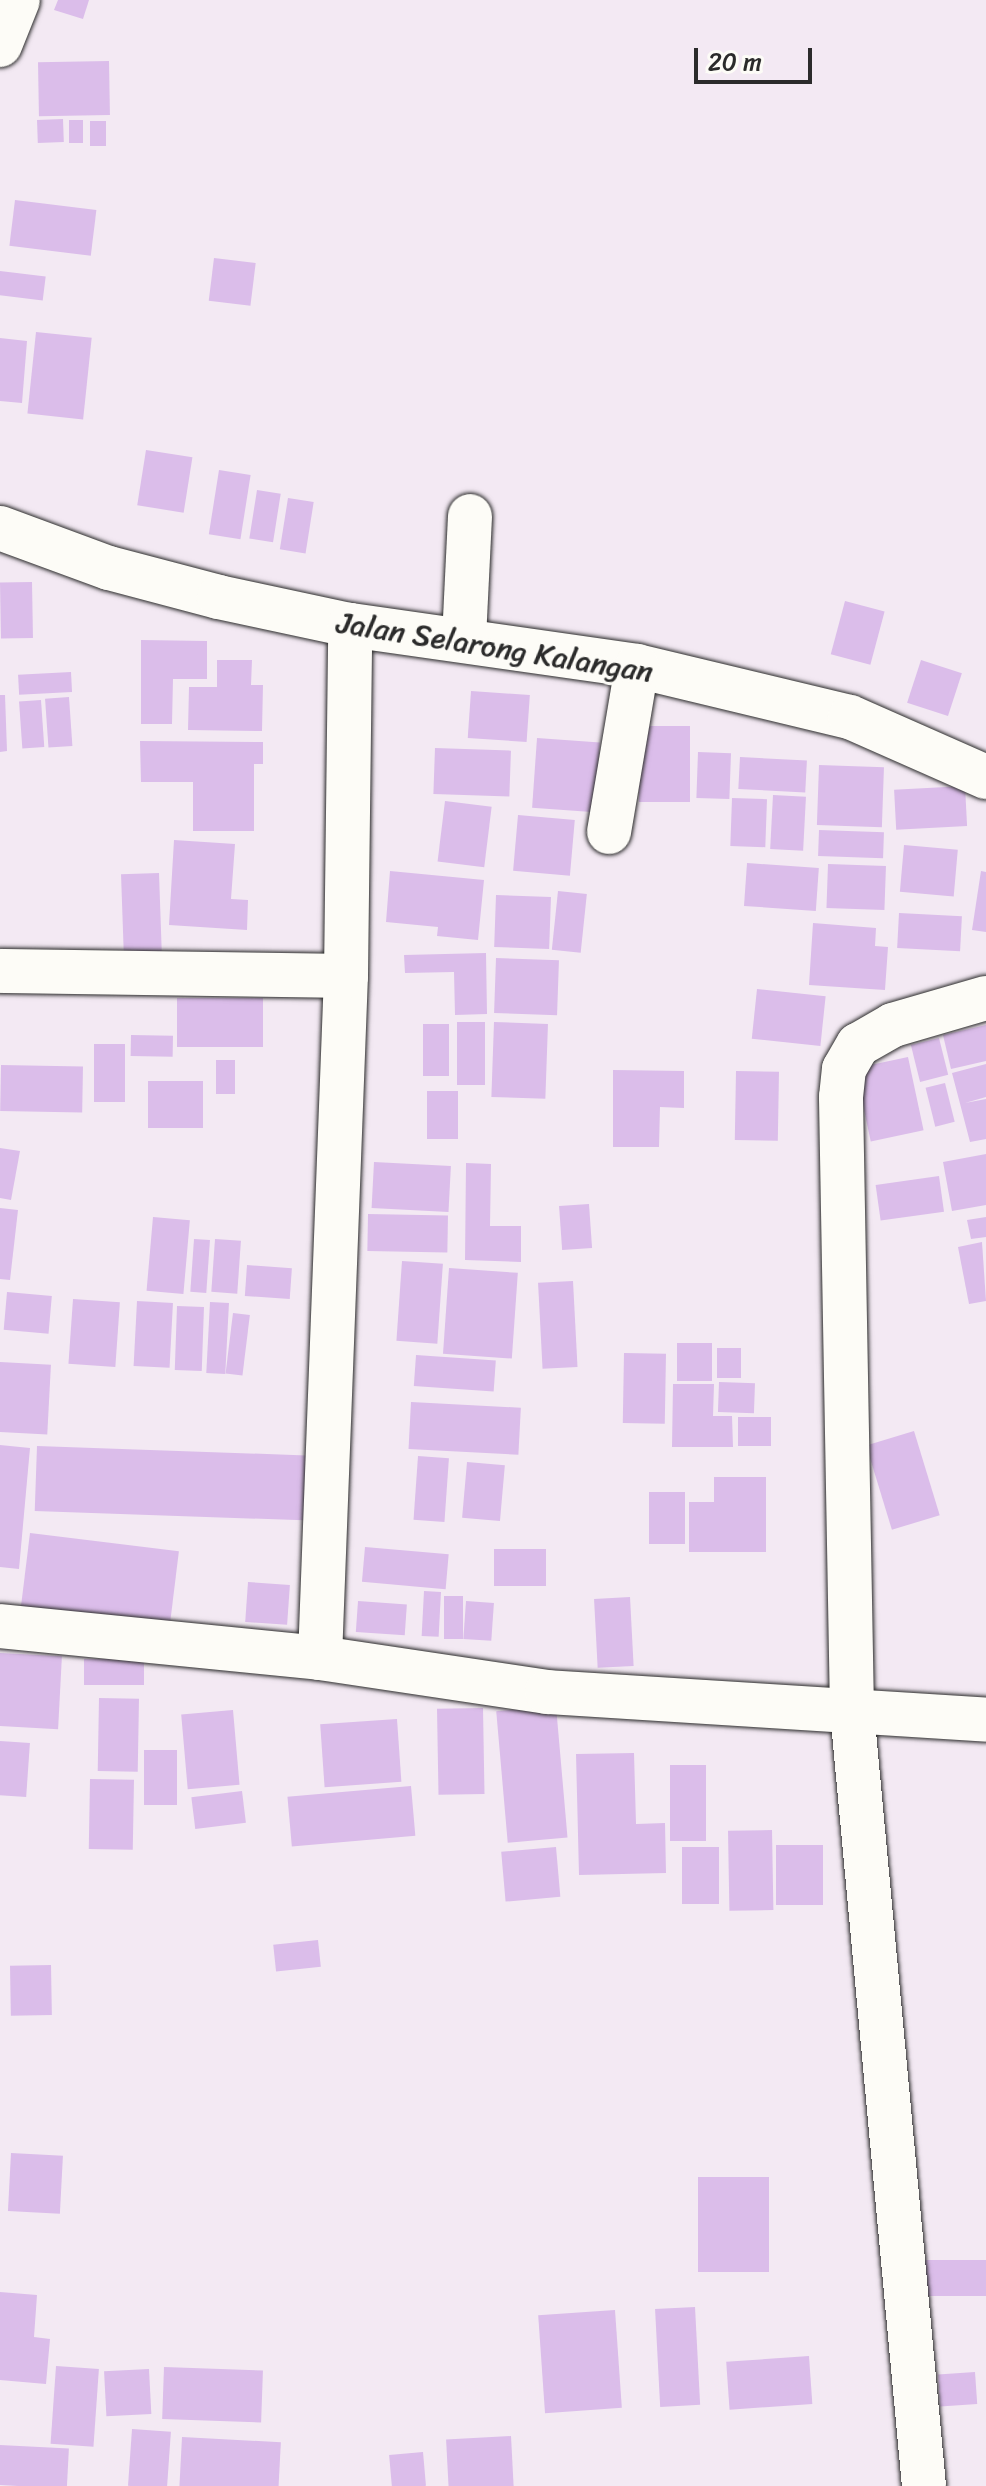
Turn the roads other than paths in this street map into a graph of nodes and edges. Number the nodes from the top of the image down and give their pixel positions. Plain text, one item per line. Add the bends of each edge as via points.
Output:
1 (18, 0) edge
2 (0, 45) edge
3 (470, 516) dead end
4 (0, 528) edge
5 (350, 625) junction
6 (464, 639) junction
7 (637, 666) junction
8 (986, 777) edge
9 (609, 832) dead end
10 (0, 971) edge
11 (346, 976) junction
12 (986, 998) edge
13 (0, 1626) edge
14 (320, 1658) junction
15 (852, 1711) junction
16 (986, 1720) edge
17 (924, 2486) edge

1 - 2 street
3 - 6 street
4 - 5 street, Jalan Selarong Kalangan via 109,568
5 - 6 street, Jalan Selarong Kalangan
5 - 11 street
6 - 7 street, Jalan Selarong Kalangan
7 - 8 street, Jalan Selarong Kalangan via 850,717
7 - 9 street
10 - 11 street
11 - 14 street
12 - 15 street via 893,1025 858,1045 844,1069
13 - 14 street
14 - 15 street via 547,1692
15 - 16 street
15 - 17 street

